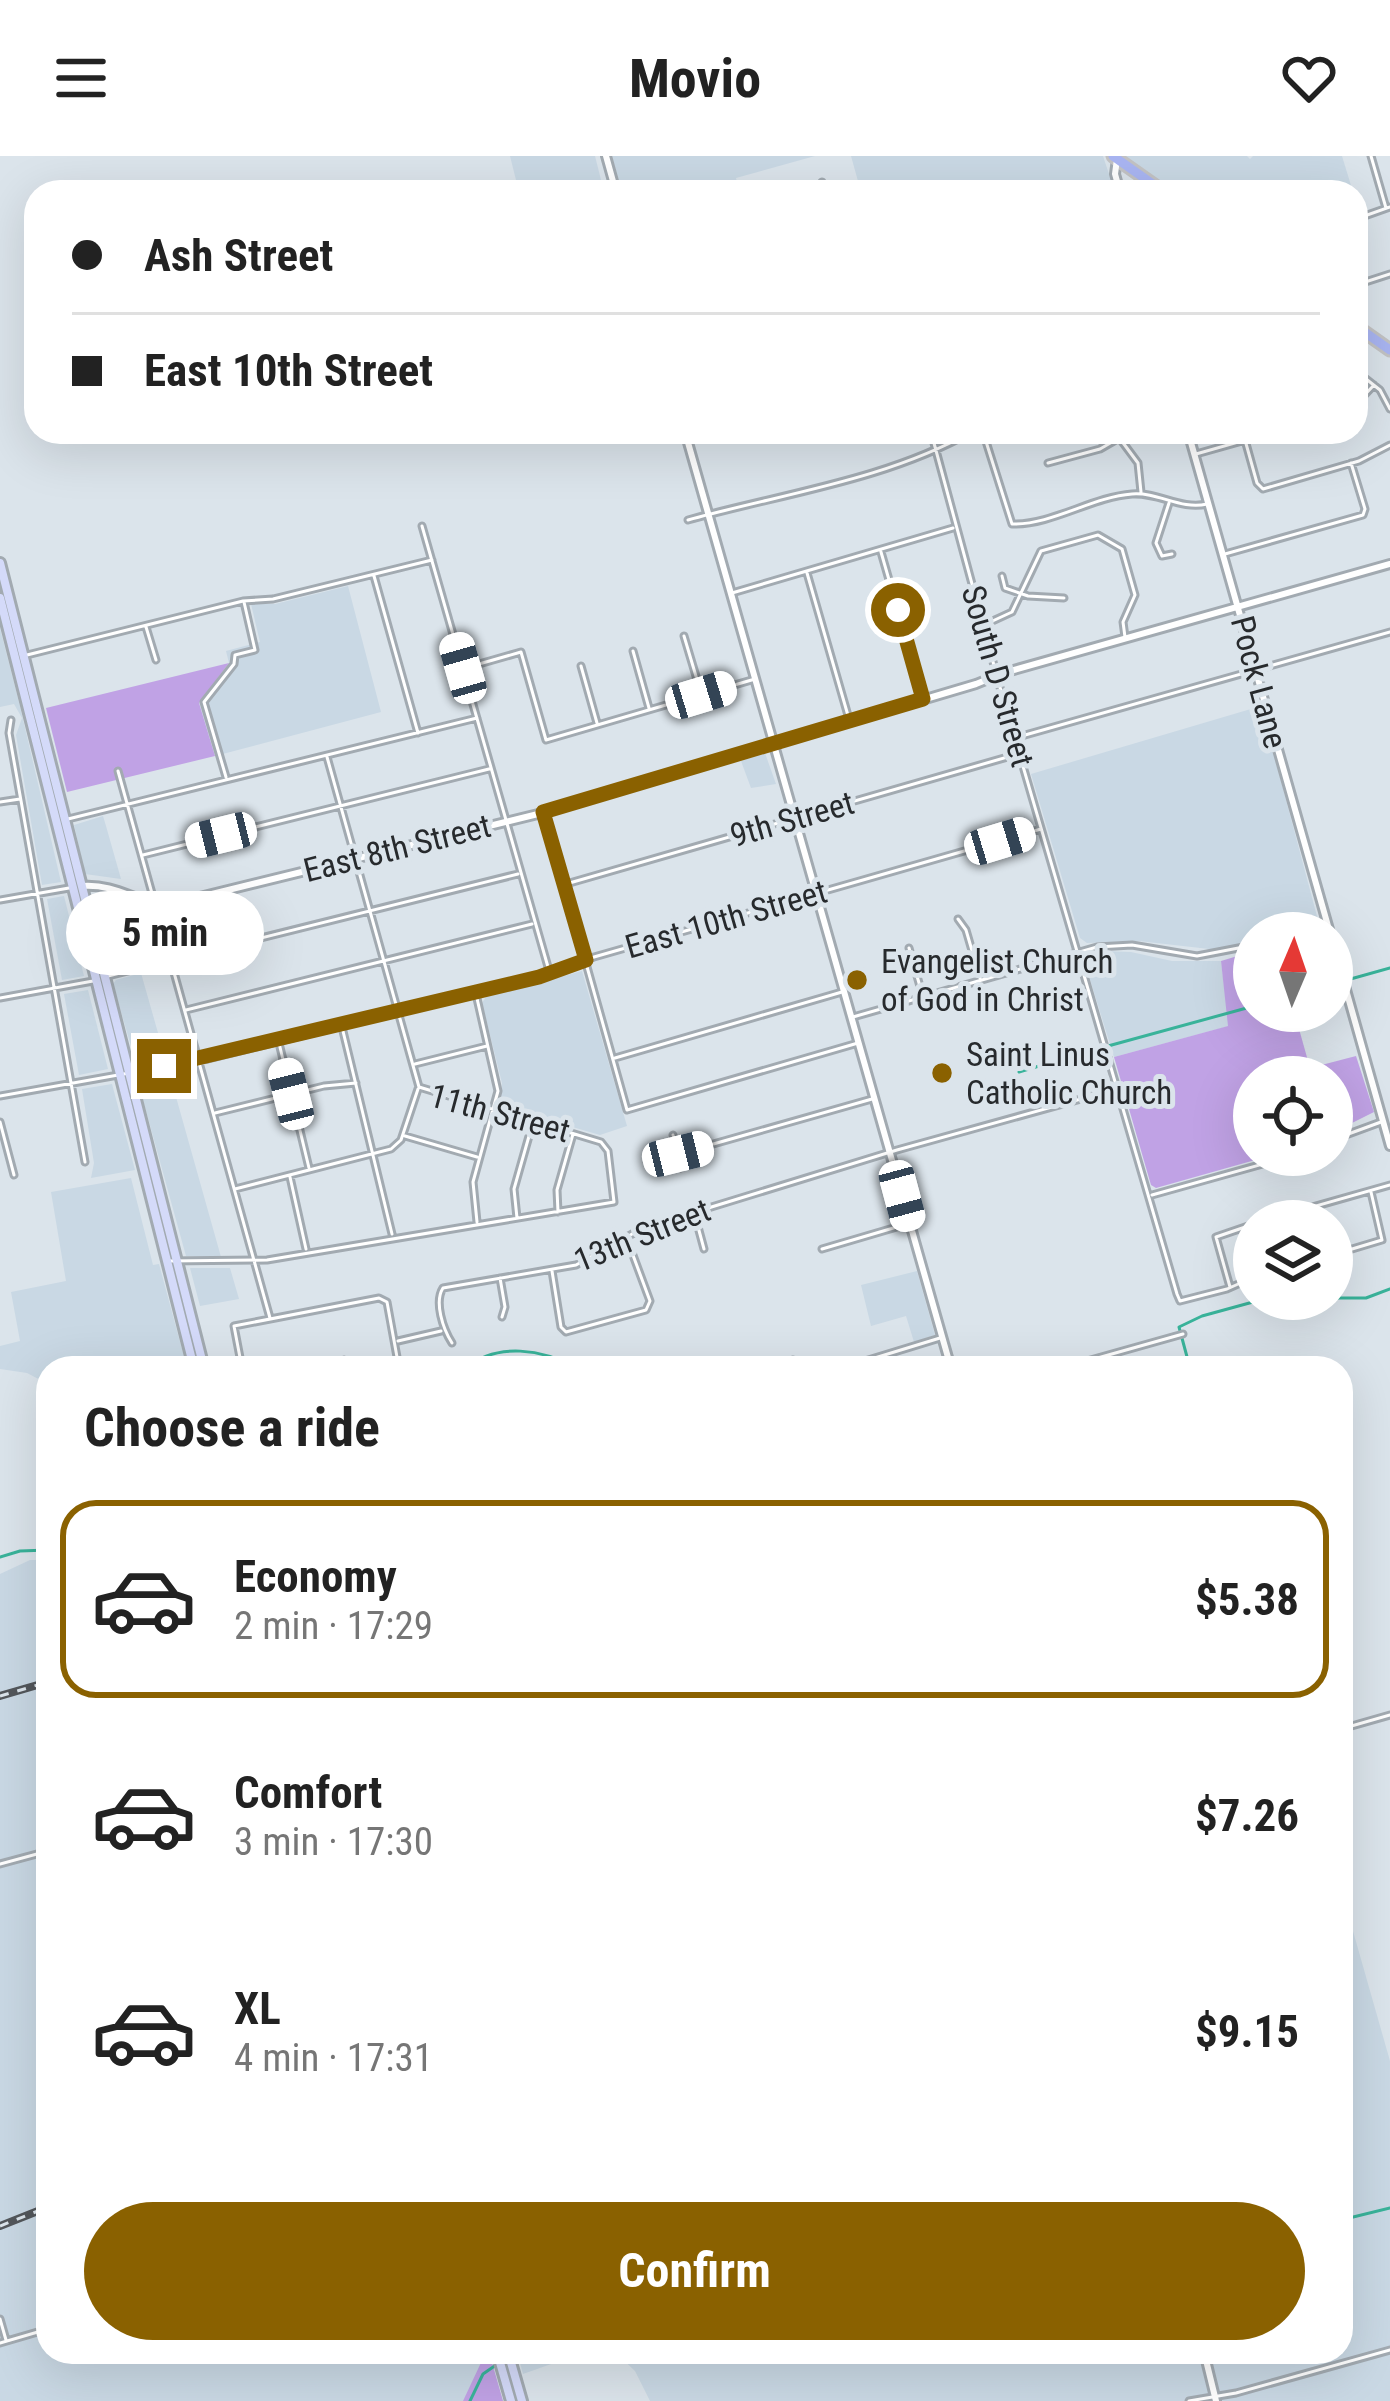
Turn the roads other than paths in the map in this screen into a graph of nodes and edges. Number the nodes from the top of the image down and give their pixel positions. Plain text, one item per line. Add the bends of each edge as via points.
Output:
1 (1378, 156) edge
2 (1371, 157) edge
3 (1114, 158) edge
4 (1146, 180) edge
5 (1388, 208) edge
6 (1368, 380) edge
7 (1374, 385) junction
8 (1368, 391) edge
9 (1390, 409) edge
10 (689, 444) edge
11 (933, 444) edge
12 (949, 444) edge
13 (987, 444) edge
14 (1108, 444) edge
15 (1124, 444) edge
16 (1191, 444) edge
17 (1230, 444) edge
18 (1246, 444) edge
19 (1390, 445) edge
20 (934, 452) junction
21 (1194, 454) junction
22 (1048, 463) dead end
23 (1351, 464) junction
24 (1141, 494) junction
25 (1169, 501) junction
26 (1208, 504) junction
27 (709, 516) junction
28 (688, 520) dead end
29 (422, 526) dead end
30 (956, 527) junction
31 (881, 550) junction
32 (1172, 554) dead end
33 (1224, 555) junction
34 (432, 560) junction
35 (0, 563) edge
36 (1390, 564) edge
37 (807, 571) junction
38 (374, 574) junction
39 (1002, 576) dead end
40 (730, 593) junction
41 (1021, 594) junction
42 (0, 598) edge
43 (1064, 598) dead end
44 (243, 601) junction
45 (1239, 608) junction
46 (983, 625) junction
47 (146, 626) junction
48 (1390, 632) edge
49 (684, 636) dead end
50 (1126, 639) junction
51 (633, 651) dead end
52 (20, 657) junction
53 (156, 660) dead end
54 (581, 666) dead end
55 (463, 668) junction
56 (1256, 670) junction
57 (998, 675) junction
58 (754, 679) junction
59 (701, 695) junction
60 (923, 699) junction
61 (650, 710) junction
62 (477, 718) junction
63 (10, 720) dead end
64 (850, 721) junction
65 (598, 725) junction
66 (418, 733) junction
67 (1016, 738) junction
68 (773, 743) junction
69 (1020, 754) junction
70 (327, 755) junction
71 (491, 768) junction
72 (118, 771) dead end
73 (226, 780) junction
74 (20, 799) junction
75 (0, 802) edge
76 (127, 805) junction
77 (341, 806) junction
78 (543, 812) junction
79 (794, 818) junction
80 (66, 820) junction
81 (507, 821) junction
82 (1041, 829) junction
83 (141, 855) junction
84 (356, 859) junction
85 (521, 874) junction
86 (564, 885) junction
87 (77, 887) junction
88 (38, 893) junction
89 (815, 894) junction
90 (0, 900) edge
91 (154, 904) junction
92 (371, 911) junction
93 (1324, 912) edge
94 (958, 919) dead end
95 (536, 923) junction
96 (909, 948) dead end
97 (1233, 950) edge
98 (1077, 952) junction
99 (586, 960) junction
100 (170, 961) junction
101 (385, 961) junction
102 (550, 974) junction
103 (101, 979) junction
104 (980, 980) junction
105 (56, 988) junction
106 (476, 992) junction
107 (843, 992) junction
108 (923, 997) junction
109 (0, 998) edge
110 (184, 1010) junction
111 (399, 1012) junction
112 (1353, 1014) edge
113 (851, 1018) junction
114 (342, 1026) junction
115 (278, 1042) junction
116 (858, 1043) junction
117 (489, 1046) junction
118 (613, 1058) junction
119 (198, 1060) junction
120 (413, 1065) junction
121 (124, 1073) junction
122 (74, 1083) junction
123 (356, 1083) junction
124 (418, 1087) junction
125 (1118, 1088) junction
126 (291, 1094) junction
127 (0, 1096) edge
128 (874, 1099) junction
129 (494, 1109) junction
130 (214, 1114) junction
131 (533, 1120) junction
132 (0, 1122) edge
133 (1383, 1122) junction
134 (573, 1132) junction
135 (1353, 1133) edge
136 (404, 1135) junction
137 (673, 1135) dead end
138 (1390, 1146) edge
139 (374, 1154) junction
140 (678, 1154) junction
141 (890, 1154) junction
142 (480, 1158) junction
143 (85, 1162) dead end
144 (681, 1168) dead end
145 (309, 1170) junction
146 (1233, 1173) edge
147 (14, 1175) dead end
148 (289, 1175) junction
149 (1390, 1185) edge
150 (235, 1189) junction
151 (1371, 1190) junction
152 (1150, 1196) junction
153 (1336, 1200) edge
154 (694, 1212) junction
155 (558, 1213) junction
156 (517, 1218) junction
157 (477, 1222) junction
158 (909, 1224) junction
159 (1233, 1231) edge
160 (393, 1237) junction
161 (626, 1237) junction
162 (704, 1249) dead end
163 (822, 1249) dead end
164 (1353, 1249) edge
165 (307, 1253) junction
166 (172, 1261) junction
167 (255, 1261) junction
168 (552, 1270) junction
169 (500, 1279) junction
170 (1231, 1288) joint
171 (502, 1317) dead end
172 (270, 1318) junction
173 (444, 1331) junction
174 (1183, 1334) dead end
175 (942, 1338) junction
176 (396, 1341) junction
177 (452, 1343) dead end
178 (192, 1356) edge
179 (200, 1356) edge
180 (240, 1356) edge
181 (398, 1356) edge
182 (880, 1356) edge
183 (947, 1356) edge
184 (1105, 1356) edge
185 (1390, 1715) edge
186 (1353, 1726) edge
187 (36, 1854) edge
188 (0, 1864) edge
189 (0, 2319) edge
190 (36, 2332) edge
191 (3, 2342) edge
192 (1390, 2350) edge
193 (1353, 2360) edge
194 (501, 2364) edge
195 (511, 2364) edge
196 (1207, 2364) edge
197 (1340, 2364) edge
198 (1216, 2399) edge
199 (512, 2401) edge
200 (522, 2401) edge
201 (1189, 2401) edge

1 - 2 street
2 - 5 street
3 - 4 main road
6 - 7 street
7 - 8 street
7 - 9 street
10 - 27 street
11 - 20 street, South D Street
12 - 20 street
13 - 24 street via 1012,524
14 - 22 street
15 - 24 street via 1138,463
16 - 21 street, Pock Lane
17 - 21 street
18 - 23 street via 1263,489
19 - 23 street
20 - 27 street
20 - 30 street, South D Street
21 - 26 street, Pock Lane
23 - 33 street via 1363,515
24 - 25 street
25 - 26 street
25 - 32 street via 1156,543 1162,556
26 - 33 street, Pock Lane
27 - 28 street
27 - 40 street
29 - 34 street
30 - 31 street
30 - 46 street, South D Street
31 - 37 street
31 - 60 street
33 - 45 street, Pock Lane
34 - 38 street
34 - 55 street
35 - 52 main road
36 - 45 street, East 8th Street
37 - 40 street
37 - 64 street
38 - 44 street
38 - 66 street
39 - 41 street via 1005,588
40 - 58 street
41 - 43 street
41 - 46 street via 1012,612
41 - 50 street via 1042,550 1103,536 1122,549 1135,592 1123,622
42 - 52 main road
44 - 47 street
44 - 73 street via 256,650 233,657 204,702
45 - 50 street, East 8th Street
45 - 56 street, Pock Lane
46 - 57 street, South D Street
47 - 52 street
47 - 53 street
48 - 56 street
49 - 59 street
50 - 57 street, East 8th Street
51 - 61 street
52 - 80 main road
52 - 87 main road
54 - 65 street
55 - 62 street
55 - 65 street via 521,652 547,740
56 - 67 street
56 - 93 street, Pock Lane
57 - 60 street, East 8th Street
57 - 67 street, South D Street
58 - 59 street
58 - 68 street
59 - 61 street
60 - 64 street, East 8th Street
61 - 65 street
62 - 66 street
62 - 71 street
63 - 74 street
64 - 68 street, East 8th Street
66 - 70 street
67 - 69 street, South D Street
68 - 78 street, East 8th Street
68 - 79 street
69 - 79 street, 9th Street
69 - 82 street, South D Street
70 - 73 street
70 - 77 street
71 - 77 street
71 - 81 street
72 - 76 street
73 - 76 street
74 - 75 street
74 - 88 street
76 - 80 street
76 - 83 street
77 - 83 street
77 - 84 street
78 - 81 street, East 8th Street
78 - 86 street
79 - 86 street, 9th Street
79 - 89 street
80 - 87 main road
81 - 84 street, East 8th Street
81 - 85 street
82 - 89 street, East 10th Street
82 - 98 street, South D Street
83 - 91 street
84 - 91 street, East 8th Street
84 - 92 street
85 - 92 street
85 - 95 street
86 - 99 street
87 - 88 street, East 8th Street
87 - 91 street, East 8th Street via 116,888
87 - 103 main road
88 - 90 street, East 8th Street
88 - 105 street
89 - 99 street, East 10th Street
89 - 107 street
91 - 100 street
92 - 100 street
92 - 101 street
94 - 104 street
95 - 101 street
95 - 102 street
96 - 108 street
97 - 98 street via 1204,956 1123,945
98 - 104 street
98 - 125 street, South D Street
99 - 102 street, East 10th Street
99 - 118 street
100 - 103 street
100 - 110 street
101 - 110 street
101 - 111 street
102 - 106 street, East 10th Street
103 - 105 street
103 - 121 main road
104 - 108 street
105 - 109 street
105 - 122 street
106 - 111 street, East 10th Street
106 - 117 street
107 - 113 street
107 - 118 street
108 - 113 street
110 - 119 street
111 - 114 street, East 10th Street
111 - 120 street
112 - 133 street, Pock Lane
113 - 116 street
114 - 115 street, East 10th Street
114 - 123 street
115 - 119 street, East 10th Street
115 - 126 street
116 - 118 street via 627,1110
116 - 128 street
117 - 120 street
117 - 129 street via 498,1083
119 - 121 street, East 10th Street
119 - 130 street
120 - 124 street
121 - 122 street, East 10th Street
121 - 166 main road
122 - 127 street, East 10th Street
122 - 143 street
123 - 126 street
123 - 139 street
124 - 129 street, 11th Street
124 - 136 street, 11th Street
125 - 141 street, 13th Street
125 - 152 street, South D Street
126 - 130 street
126 - 145 street
128 - 140 street
128 - 141 street
129 - 131 street, 11th Street
129 - 142 street
130 - 150 street
131 - 134 street, 11th Street
131 - 156 street via 514,1189
132 - 147 street
133 - 135 street
133 - 138 street, Pock Lane
134 - 155 street via 556,1190
134 - 155 street, 11th Street via 606,1148 614,1202
136 - 139 street, 11th Street
136 - 142 street
137 - 140 street
139 - 145 street, 11th Street
139 - 160 street
140 - 144 street
141 - 154 street, 13th Street
141 - 158 street
142 - 157 street via 472,1188
145 - 148 street, 11th Street
146 - 152 street
148 - 150 street, 11th Street
148 - 165 street
149 - 151 street
150 - 167 street
151 - 153 street
151 - 164 street via 1382,1240
152 - 170 street, South D Street via 1180,1301
154 - 161 street, 13th Street
154 - 162 street
155 - 156 street
156 - 157 street
157 - 160 street
158 - 163 street
158 - 175 street
159 - 170 street via 1216,1237
160 - 165 street
161 - 168 street, 13th Street via 590,1260
161 - 168 street via 650,1301 646,1310 566,1332
165 - 167 street
166 - 167 street
166 - 178 main road
166 - 179 main road
167 - 172 street
168 - 169 street, 13th Street
169 - 171 street
169 - 173 street, 13th Street via 440,1290
172 - 176 street via 385,1299
172 - 180 street via 234,1326
173 - 176 street
173 - 177 street
174 - 184 street
175 - 182 street
175 - 183 street
176 - 181 street
185 - 186 street
187 - 188 street
189 - 191 street
190 - 191 street
192 - 193 street
194 - 199 main road
195 - 200 main road
196 - 198 street
197 - 198 street
198 - 201 street

